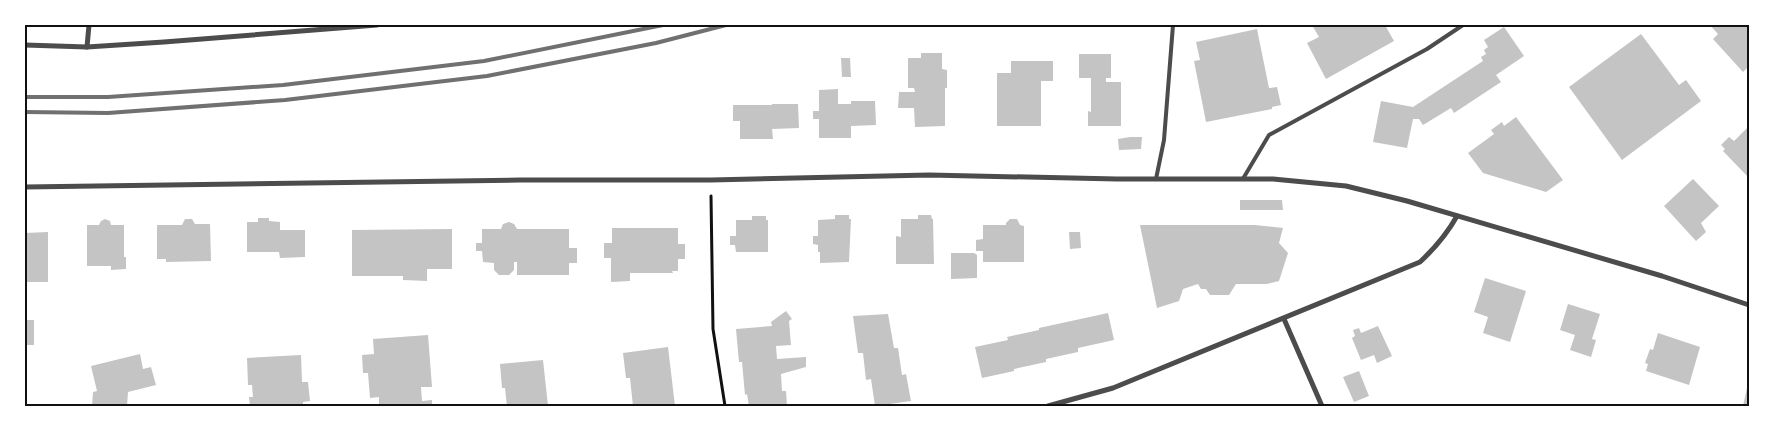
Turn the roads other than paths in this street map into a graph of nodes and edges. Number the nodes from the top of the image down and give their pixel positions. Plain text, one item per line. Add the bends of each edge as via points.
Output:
1 (89, 25) edge
2 (377, 25) edge
3 (1173, 25) edge
4 (1463, 25) edge
5 (25, 45) edge
6 (87, 47) junction
7 (1244, 177) junction
8 (1156, 179) junction
9 (25, 187) edge
10 (1456, 216) junction
11 (1749, 305) edge
12 (1284, 319) junction
13 (1048, 406) edge
14 (1322, 406) edge

1 - 6 street
2 - 6 street
3 - 8 lane via 1164,140
4 - 7 lane via 1426,49 1269,135
5 - 6 street
7 - 8 street
7 - 10 street via 1346,186
8 - 9 street via 929,175
10 - 11 street via 1653,273
10 - 12 street via 1448,231 1420,262
12 - 13 street via 1113,388
12 - 14 street

